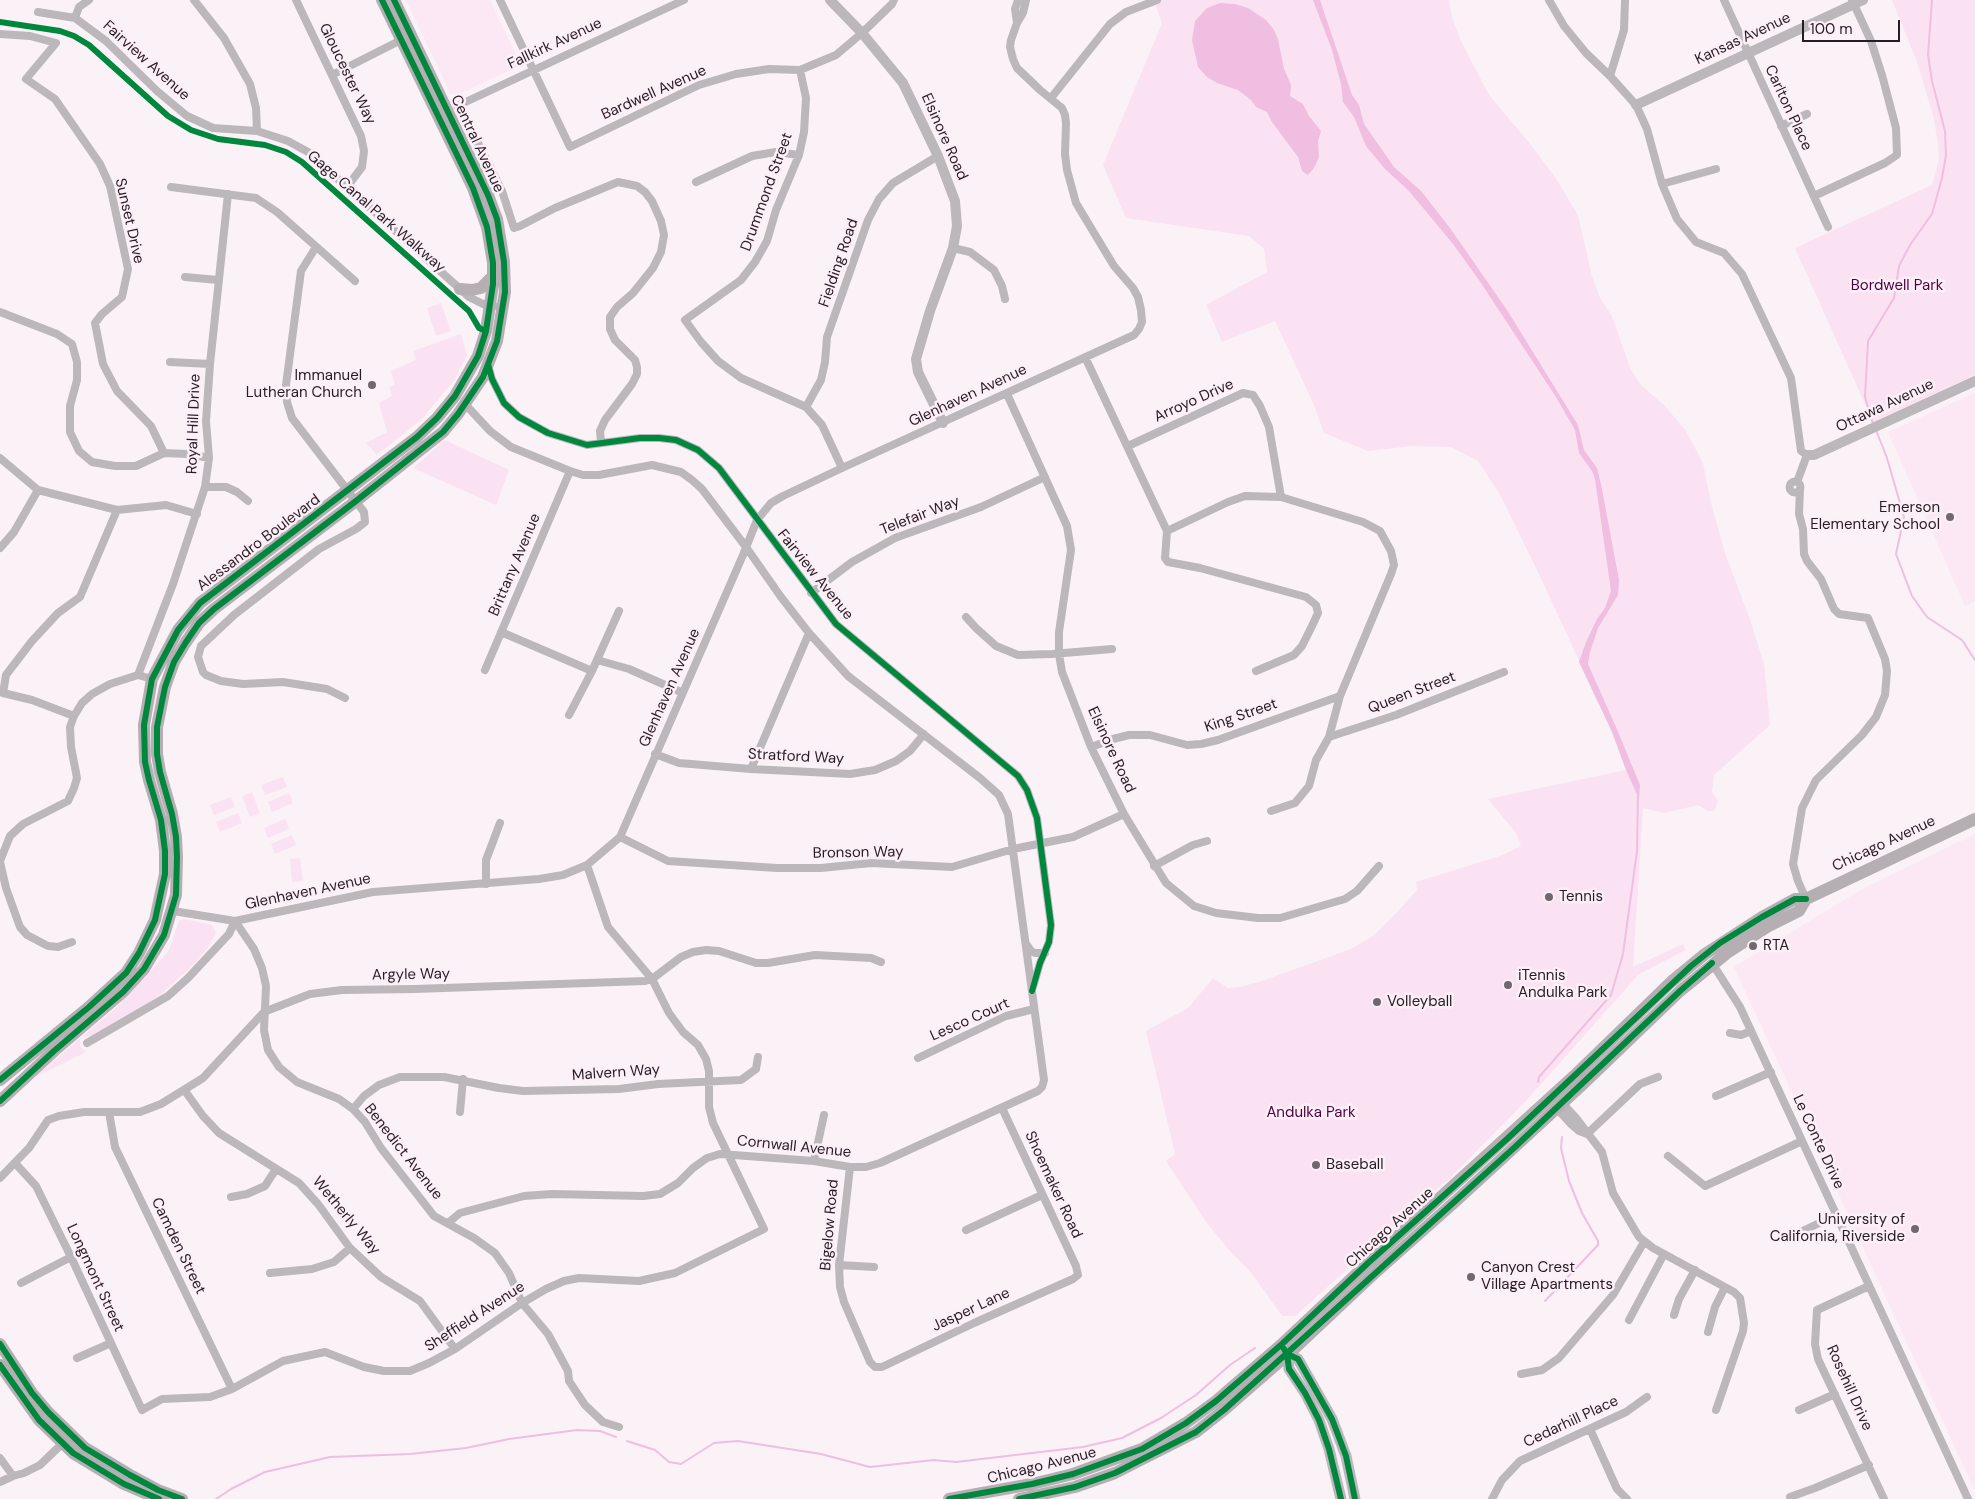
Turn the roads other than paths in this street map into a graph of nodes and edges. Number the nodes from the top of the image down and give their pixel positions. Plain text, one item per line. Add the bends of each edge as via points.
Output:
1 (88, 0) edge
2 (194, 0) edge
3 (296, 0) edge
4 (382, 0) edge
5 (394, 0) edge
6 (500, 0) edge
7 (684, 0) edge
8 (830, 0) edge
9 (894, 0) edge
10 (1018, 0) edge
11 (1026, 0) edge
12 (1157, 0) edge
13 (1549, 0) edge
14 (1625, 0) edge
15 (1724, 0) edge
16 (1857, 1) edge
17 (38, 12) dead end
18 (75, 18) junction
19 (1017, 23) junction
20 (862, 33) junction
21 (0, 34) edge
22 (406, 37) junction
23 (1748, 53) junction
24 (533, 69) junction
25 (800, 70) junction
26 (332, 75) junction
27 (1610, 76) junction
28 (1051, 98) junction
29 (1636, 105) junction
30 (449, 110) junction
31 (1807, 114) dead end
32 (1781, 126) junction
33 (257, 131) junction
34 (798, 155) junction
35 (938, 156) junction
36 (1716, 169) dead end
37 (696, 182) dead end
38 (1662, 184) junction
39 (171, 187) dead end
40 (347, 187) junction
41 (228, 194) junction
42 (1814, 196) junction
43 (1828, 227) dead end
44 (316, 247) junction
45 (953, 248) junction
46 (493, 276) junction
47 (185, 277) dead end
48 (218, 280) junction
49 (355, 281) dead end
50 (460, 289) junction
51 (1005, 299) dead end
52 (497, 307) junction
53 (0, 312) edge
54 (478, 356) junction
55 (1085, 357) junction
56 (170, 362) dead end
57 (210, 364) junction
58 (488, 364) junction
59 (1975, 381) edge
60 (1007, 394) junction
61 (465, 404) junction
62 (806, 407) junction
63 (943, 423) junction
64 (601, 443) junction
65 (1128, 446) junction
66 (164, 454) junction
67 (1807, 455) junction
68 (0, 458) edge
69 (209, 458) junction
70 (842, 468) junction
71 (570, 471) junction
72 (1045, 478) junction
73 (204, 487) junction
74 (38, 490) junction
75 (352, 496) junction
76 (1282, 497) junction
77 (248, 502) dead end
78 (117, 510) junction
79 (198, 514) junction
80 (757, 520) junction
81 (1167, 531) junction
82 (746, 547) junction
83 (0, 548) edge
84 (811, 593) junction
85 (619, 611) dead end
86 (966, 617) dead end
87 (194, 630) junction
88 (502, 632) junction
89 (810, 633) junction
90 (1112, 649) dead end
91 (1059, 654) junction
92 (597, 660) junction
93 (485, 670) dead end
94 (592, 671) junction
95 (1256, 671) dead end
96 (1504, 672) dead end
97 (138, 675) junction
98 (152, 679) junction
99 (683, 693) junction
100 (1340, 696) junction
101 (345, 698) dead end
102 (569, 715) dead end
103 (74, 716) junction
104 (157, 727) junction
105 (924, 734) junction
106 (1329, 737) junction
107 (1091, 746) junction
108 (655, 754) junction
109 (751, 769) junction
110 (1272, 811) dead end
111 (1124, 814) junction
112 (1975, 819) edge
113 (500, 823) dead end
114 (620, 837) junction
115 (1207, 841) dead end
116 (1040, 844) junction
117 (1013, 849) junction
118 (165, 851) junction
119 (0, 861) edge
120 (587, 865) junction
121 (1154, 866) junction
122 (1379, 866) dead end
123 (486, 884) junction
124 (1806, 899) junction
125 (173, 911) junction
126 (235, 921) junction
127 (1747, 926) junction
128 (1024, 936) junction
129 (72, 942) dead end
130 (1045, 953) junction
131 (881, 962) dead end
132 (1712, 964) junction
133 (1690, 966) junction
134 (126, 973) junction
135 (652, 979) junction
136 (1032, 991) junction
137 (1034, 1009) junction
138 (264, 1012) junction
139 (1751, 1031) junction
140 (1730, 1033) dead end
141 (88, 1043) dead end
142 (758, 1057) dead end
143 (918, 1058) dead end
144 (1770, 1072) junction
145 (1658, 1077) dead end
146 (463, 1079) junction
147 (0, 1080) edge
148 (709, 1082) junction
149 (185, 1091) junction
150 (1716, 1096) dead end
151 (0, 1101) edge
152 (1559, 1106) junction
153 (1002, 1108) junction
154 (353, 1109) junction
155 (109, 1112) junction
156 (460, 1112) dead end
157 (824, 1115) dead end
158 (1587, 1134) junction
159 (1802, 1141) junction
160 (728, 1154) junction
161 (1668, 1156) dead end
162 (814, 1161) junction
163 (15, 1163) junction
164 (850, 1167) junction
165 (276, 1169) junction
166 (0, 1178) edge
167 (1042, 1195) junction
168 (230, 1197) dead end
169 (1836, 1215) junction
170 (448, 1224) junction
171 (966, 1230) dead end
172 (1788, 1238) dead end
173 (1644, 1242) junction
174 (350, 1248) junction
175 (1664, 1254) junction
176 (71, 1257) junction
177 (839, 1265) junction
178 (874, 1267) dead end
179 (1695, 1270) junction
180 (270, 1272) dead end
181 (1078, 1275) joint
182 (21, 1283) dead end
183 (1869, 1286) junction
184 (1725, 1287) junction
185 (522, 1303) junction
186 (1674, 1315) dead end
187 (1629, 1320) dead end
188 (1708, 1332) dead end
189 (111, 1343) junction
190 (0, 1344) edge
191 (455, 1349) junction
192 (1284, 1349) junction
193 (77, 1358) dead end
194 (0, 1365) edge
195 (875, 1368) joint
196 (1521, 1374) dead end
197 (232, 1390) junction
198 (1835, 1394) junction
199 (1647, 1397) dead end
200 (142, 1410) joint
201 (1716, 1410) dead end
202 (1799, 1410) dead end
203 (618, 1427) dead end
204 (1590, 1429) junction
205 (66, 1439) junction
206 (0, 1458) edge
207 (1869, 1465) junction
208 (13, 1476) junction
209 (0, 1482) edge
210 (1790, 1497) dead end
211 (159, 1499) edge
212 (182, 1499) edge
213 (949, 1499) edge
214 (1019, 1499) edge
215 (1341, 1499) edge
216 (1355, 1499) edge
217 (1492, 1499) edge
218 (1627, 1499) edge
219 (1884, 1499) edge
220 (1968, 1499) edge

1 - 18 street via 80,6
2 - 33 street via 224,38 250,84
3 - 26 street, Gloucester Way
4 - 22 main road, Central Avenue
5 - 22 main road, Central Avenue
6 - 24 street
7 - 24 street, Fallkirk Avenue
8 - 20 street, Elsinore Road
9 - 20 street, Bardwell Avenue
10 - 19 street via 1015,9
11 - 19 street
12 - 28 street via 1126,12 1110,24
13 - 27 street via 1586,54
14 - 27 street via 1624,30
15 - 23 street, Carlton Place
16 - 23 street, Kansas Avenue
16 - 42 street via 1896,128 1897,155
17 - 18 street, Fairview Avenue
18 - 33 street, Fairview Avenue via 187,116 213,128
19 - 28 street via 1010,47 1012,59 1017,68
20 - 25 street, Bardwell Avenue via 836,55
20 - 35 street, Elsinore Road via 903,83
21 - 66 street, Sunset Drive via 30,36 56,43 26,78 55,99 100,164 110,186 128,269 122,297 95,323 98,342 103,364 117,391 151,426
22 - 26 street
22 - 30 main road, Central Avenue
23 - 29 street, Kansas Avenue
23 - 32 street, Carlton Place
24 - 25 street, Bardwell Avenue via 570,147 699,85 769,69
24 - 30 street, Fallkirk Avenue
25 - 34 street, Drummond Street via 806,98 804,132
26 - 40 street, Gloucester Way via 362,136 362,167
27 - 29 street
28 - 55 street via 1065,115 1066,162 1076,203 1114,266 1133,288 1141,310 1140,330
29 - 38 street via 1647,129
30 - 46 main road, Central Avenue via 482,209 491,246
30 - 52 main road, Central Avenue via 497,219 505,292
30 - 64 street via 502,192 514,228 618,182 637,186 652,201 664,235 661,252 653,268 610,317 610,329 635,360 637,374 605,420 600,431
31 - 32 street
32 - 42 street, Carlton Place
33 - 40 street, Fairview Avenue via 288,140 308,152
34 - 37 street via 776,152 752,156
34 - 62 street, Drummond Street via 767,241 755,262 741,280 685,320 718,361 741,378
35 - 45 street, Elsinore Road via 955,201 957,226
35 - 62 street, Fielding Road via 893,183 879,199 868,220 827,337 821,380
36 - 38 street
38 - 67 street via 1677,219 1696,242 1724,253 1742,274 1792,378 1801,451
39 - 41 street
40 - 50 street, Fairview Avenue
41 - 44 street via 251,197 267,204
41 - 48 street, Royal Hill Drive
42 - 43 street, Carlton Place
44 - 49 street
44 - 75 street via 301,271 286,385 287,402 292,418
45 - 51 street via 970,252 994,270
45 - 63 street, Elsinore Road via 916,359 918,372
46 - 50 main road via 481,288
46 - 52 main road, Central Avenue
47 - 48 street
48 - 57 street, Royal Hill Drive
50 - 52 street, Fairview Avenue via 477,302
52 - 54 main road, Alessandro Boulevard
52 - 58 main road, Alessandro Boulevard via 497,341
53 - 66 street via 57,334 72,344 77,380 70,406 70,432 79,451 92,462 114,466 136,466
54 - 61 main road via 478,367 464,393
54 - 75 main road, Alessandro Boulevard via 464,384 437,418
55 - 60 street, Glenhaven Avenue
55 - 65 street
56 - 57 street
57 - 69 street, Royal Hill Drive via 206,421
58 - 61 main road, Alessandro Boulevard
58 - 64 street, Fairview Avenue via 496,390 519,417 548,433 574,442 587,445
59 - 67 street, Ottawa Avenue via 1814,455
60 - 63 street, Glenhaven Avenue
60 - 72 street, Elsinore Road
61 - 71 street via 510,447
61 - 75 main road, Alessandro Boulevard via 433,441
62 - 70 street via 822,425
63 - 70 street, Glenhaven Avenue
64 - 80 street, Fairview Avenue via 659,438 676,440 698,450 719,468
65 - 76 street, Arroyo Drive via 1243,393 1253,395 1269,427
65 - 81 street
66 - 69 street
67 - 124 street via 1799,486 1804,554 1821,579 1834,609 1839,614 1868,618 1887,671 1885,695 1870,727 1816,780 1804,803 1793,864
68 - 74 street
69 - 73 street, Royal Hill Drive
70 - 80 street, Glenhaven Avenue via 782,496 771,503
71 - 82 street via 598,475 652,465 682,472 702,489
71 - 88 street, Brittany Avenue
72 - 84 street, Telefair Way via 981,507 895,538 852,562
72 - 91 street, Elsinore Road via 1067,526 1071,550 1059,632
73 - 77 street via 226,487
73 - 79 street, Royal Hill Drive
74 - 78 street
74 - 83 street via 14,532
75 - 87 main road, Alessandro Boulevard via 214,609
75 - 98 main road, Alessandro Boulevard via 200,603 178,630
75 - 101 street via 364,512 365,522 319,549 234,615 202,646 198,657 202,672 221,681 243,684 283,682 327,689
76 - 81 street via 1245,496
76 - 100 street via 1363,522 1380,531 1391,551 1394,565 1391,574
78 - 79 street via 166,505
78 - 103 street via 80,598 58,613 6,675 3,693
79 - 97 street, Royal Hill Drive
80 - 82 street, Glenhaven Avenue
80 - 84 street, Fairview Avenue
81 - 95 street via 1165,558 1168,562 1306,597 1316,604 1318,613 1294,655
82 - 89 street
82 - 99 street, Glenhaven Avenue
84 - 116 street, Fairview Avenue via 836,624 859,645 1018,776 1033,805
85 - 92 street
86 - 91 street via 996,646 1010,652 1018,655
87 - 98 main road via 185,635 165,668
87 - 104 main road, Alessandro Boulevard via 174,662 165,686
88 - 93 street, Brittany Avenue
88 - 94 street
89 - 105 street via 848,676
89 - 109 street
90 - 91 street
91 - 107 street, Elsinore Road via 1062,672
92 - 94 street
92 - 99 street via 629,669
94 - 102 street
96 - 106 street, Queen Street via 1396,715
97 - 98 street
97 - 103 street via 92,694
98 - 104 main road via 157,689 154,707
98 - 118 main road, Alessandro Boulevard via 144,725 145,762 161,820
99 - 108 street, Glenhaven Avenue
100 - 106 street
100 - 107 street, King Street via 1201,744 1187,745 1150,735 1129,736
103 - 119 street via 70,728 77,778 74,788 66,803 23,824 10,836
104 - 125 main road, Alessandro Boulevard via 160,772 176,837 178,876
105 - 109 street, Stratford Way via 910,751 875,770 850,774
105 - 117 street via 999,795 1008,814
106 - 110 street via 1301,798
107 - 111 street, Elsinore Road
108 - 109 street, Stratford Way via 679,763
108 - 114 street, Glenhaven Avenue
111 - 116 street, Bronson Way via 1073,837
111 - 121 street, Elsinore Road
112 - 124 main road, Chicago Avenue
113 - 123 street via 486,860
114 - 117 street, Bronson Way via 668,861 777,868 871,863 952,867
114 - 120 street, Glenhaven Avenue
115 - 121 street
116 - 117 street, Bronson Way
116 - 130 street, Fairview Avenue via 1051,925
117 - 128 street
118 - 125 main road via 170,867 167,907
118 - 134 main road, Alessandro Boulevard via 165,874 155,920
119 - 129 street via 20,928 48,946 58,947
120 - 123 street, Glenhaven Avenue via 563,875
120 - 135 street via 608,927
121 - 122 street, Elsinore Road via 1166,883 1194,906 1216,913 1271,918 1294,915 1345,899
123 - 126 street, Glenhaven Avenue via 373,892
124 - 127 main road, Chicago Avenue via 1795,899
124 - 132 main road, Chicago Avenue via 1799,910
125 - 126 street
125 - 134 main road via 161,921 138,961
125 - 151 main road, Alessandro Boulevard via 156,952 134,980
126 - 138 street, Benedict Avenue via 254,949 262,968 266,986
126 - 141 street via 229,934 168,996
127 - 132 main road via 1745,932 1715,953
127 - 133 main road, Chicago Avenue
128 - 130 street via 1031,951
128 - 136 street
130 - 136 street, Fairview Avenue
131 - 135 street via 871,958 816,955 756,963 706,950 681,957
132 - 133 main road
132 - 139 street, Le Conte Drive via 1732,991
132 - 152 main road, Chicago Avenue
133 - 192 main road, Chicago Avenue via 1368,1263
134 - 147 main road, Alessandro Boulevard
135 - 138 street, Argyle Way via 342,990 310,994
135 - 148 street via 669,1013 698,1045 706,1059
136 - 137 street, Cornwall Avenue
137 - 143 street, Lesco Court via 1006,1016
137 - 153 street, Cornwall Avenue via 1044,1080 1042,1087
138 - 149 street, Argyle Way via 204,1078
138 - 154 street, Benedict Avenue via 268,1050 280,1067 297,1082 339,1099
139 - 140 street via 1742,1035
139 - 144 street, Le Conte Drive
142 - 148 street, Malvern Way via 756,1069 741,1080
144 - 150 street
144 - 159 street, Le Conte Drive
145 - 158 street via 1640,1084
146 - 148 street, Malvern Way via 523,1091 619,1089
146 - 154 street, Malvern Way via 400,1077 379,1085
146 - 156 street
148 - 160 street via 713,1123
149 - 155 street, Argyle Way via 140,1112
149 - 165 street, Wetherly Way via 219,1133
152 - 158 street via 1571,1124
152 - 192 main road, Chicago Avenue
153 - 164 street, Cornwall Avenue via 880,1163
153 - 167 street, Shoemaker Road
154 - 170 street, Benedict Avenue via 434,1216
155 - 163 street, Argyle Way via 71,1113 48,1120
155 - 197 street, Camden Street via 115,1147
157 - 162 street
158 - 173 street via 1602,1152 1612,1193
159 - 161 street via 1705,1186
159 - 169 street, Le Conte Drive
160 - 162 street, Cornwall Avenue
160 - 170 street, Cornwall Avenue via 707,1158 660,1194 524,1196 460,1213
160 - 185 street, Sheffield Avenue via 764,1229 675,1273 639,1280 578,1278 546,1288
162 - 164 street, Cornwall Avenue
163 - 166 street, Argyle Way
163 - 176 street, Longmont Street via 36,1186
164 - 177 street, Bigelow Road
165 - 168 street via 265,1186
165 - 174 street, Wetherly Way via 299,1183
167 - 171 street
167 - 181 street, Shoemaker Road
169 - 172 street
169 - 183 street, Le Conte Drive
170 - 185 street, Benedict Avenue via 496,1253
173 - 175 street
173 - 196 street via 1613,1295 1560,1358 1542,1370
174 - 180 street via 334,1262 312,1269
174 - 191 street, Wetherly Way via 380,1276 420,1301
175 - 179 street
175 - 187 street
176 - 182 street
176 - 189 street, Longmont Street
177 - 178 street
177 - 195 street, Bigelow Road via 844,1302
179 - 184 street
179 - 186 street
181 - 195 street, Jasper Lane
183 - 198 street, Rosehill Drive via 1817,1310 1815,1344 1818,1359
183 - 220 street, Le Conte Drive
184 - 188 street
184 - 201 street via 1740,1298 1744,1323
185 - 191 street, Sheffield Avenue
185 - 203 street, Benedict Avenue via 548,1334 568,1371 569,1381 585,1405 602,1422
189 - 193 street
189 - 200 street, Longmont Street
190 - 205 main road
191 - 197 street, Sheffield Avenue via 410,1371 364,1367 324,1352 283,1361
192 - 213 main road, Chicago Avenue via 1186,1423 1142,1449 1073,1474
192 - 214 main road, Chicago Avenue via 1224,1410 1196,1432 1114,1473 1075,1487
192 - 215 main road via 1289,1369 1319,1420
192 - 216 main road via 1298,1359 1332,1419 1346,1456
194 - 205 main road via 39,1420
197 - 200 street, Sheffield Avenue via 210,1397 162,1399
198 - 202 street
198 - 207 street, Rosehill Drive
199 - 204 street, Cedarhill Place via 1626,1412
204 - 217 street, Cedarhill Place via 1520,1461 1502,1480
204 - 218 street via 1617,1488
205 - 208 street via 40,1465
205 - 211 main road via 80,1458 124,1484
205 - 212 main road via 123,1472
206 - 208 street
207 - 210 street
207 - 219 street, Rosehill Drive
208 - 209 street

